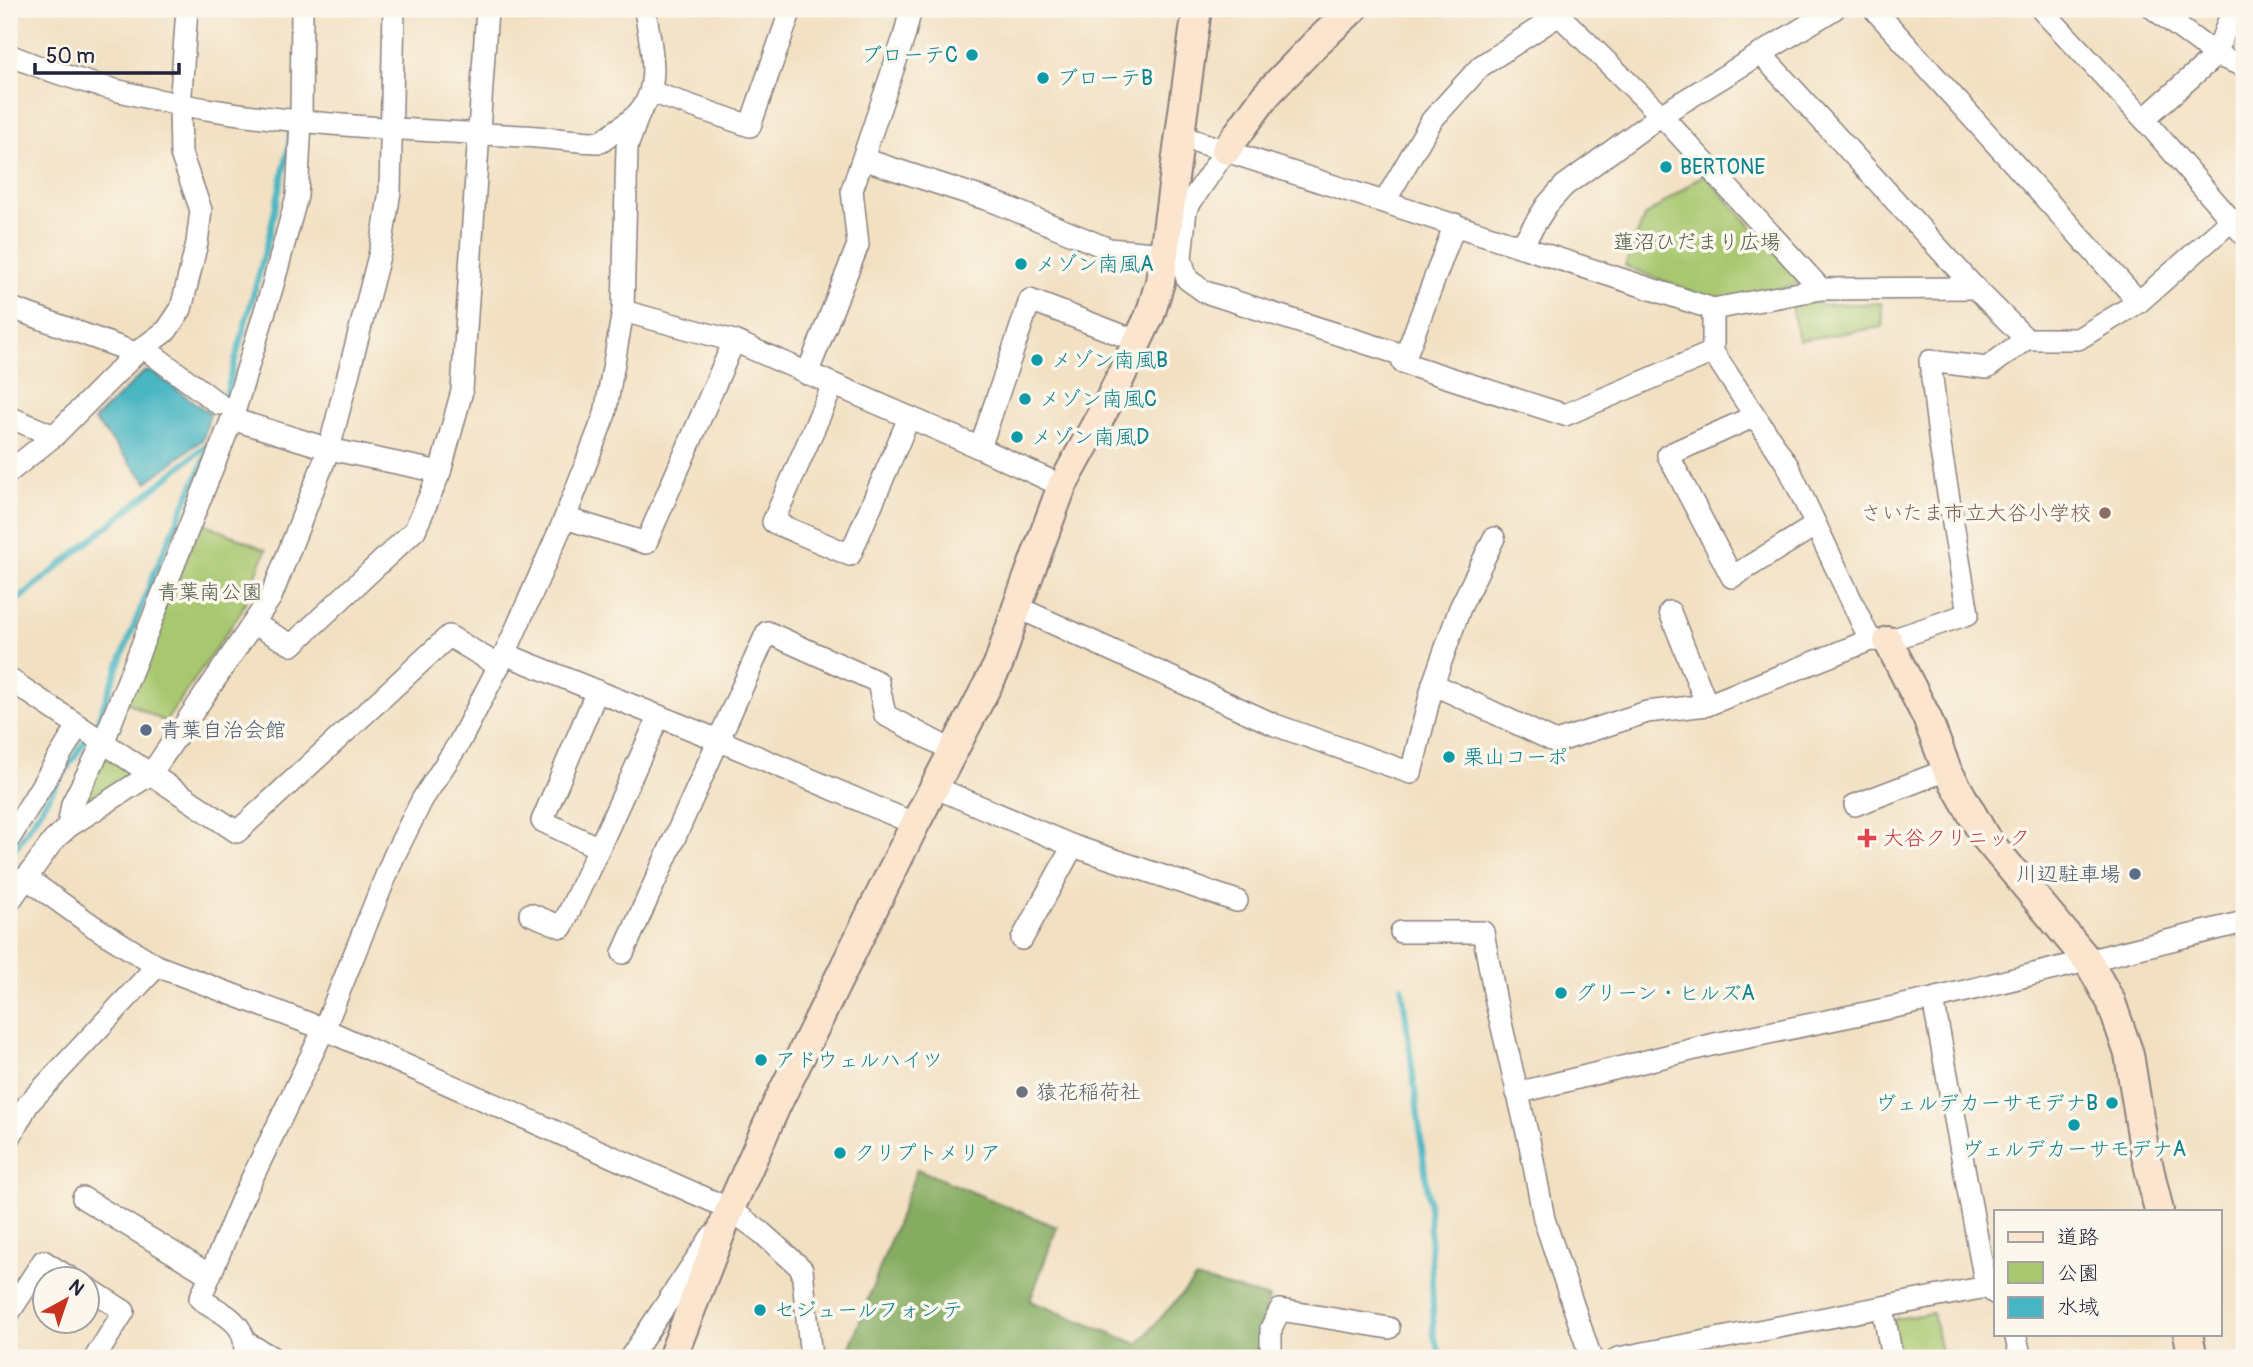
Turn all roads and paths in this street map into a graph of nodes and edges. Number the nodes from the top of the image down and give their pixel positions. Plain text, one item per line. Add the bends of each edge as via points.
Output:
1 (187, 9) edge
2 (302, 9) edge
3 (394, 9) edge
4 (487, 9) edge
5 (645, 9) edge
6 (791, 9) edge
7 (911, 9) edge
8 (1197, 9) edge
9 (1353, 9) edge
10 (1834, 9) edge
11 (1874, 9) edge
12 (2041, 9) edge
13 (2154, 9) edge
14 (2232, 9) edge
15 (1563, 12) edge
16 (1761, 54) junction
17 (9, 55) edge
18 (2216, 55) junction
19 (2244, 66) edge
20 (652, 92) junction
21 (180, 107) junction
22 (640, 111) junction
23 (1661, 115) junction
24 (2144, 119) junction
25 (301, 122) junction
26 (392, 129) junction
27 (478, 135) junction
28 (1180, 136) junction
29 (1226, 150) junction
30 (863, 159) junction
31 (1385, 201) junction
32 (1455, 224) junction
33 (2238, 227) edge
34 (1521, 246) junction
35 (1164, 254) junction
36 (1975, 288) junction
37 (1821, 289) junction
38 (2139, 302) junction
39 (9, 307) edge
40 (1713, 309) junction
41 (623, 311) junction
42 (2026, 339) junction
43 (734, 341) junction
44 (1137, 341) junction
45 (140, 351) junction
46 (1713, 352) junction
47 (1406, 356) junction
48 (807, 374) junction
49 (833, 385) junction
50 (226, 411) junction
51 (1755, 416) junction
52 (9, 417) edge
53 (909, 418) junction
54 (54, 436) junction
55 (980, 448) junction
56 (329, 449) junction
57 (9, 472) edge
58 (440, 472) junction
59 (1062, 486) junction
60 (565, 517) junction
61 (1816, 525) junction
62 (1494, 538) dead end
63 (1017, 607) junction
64 (1670, 612) dead end
65 (254, 624) junction
66 (1879, 640) junction
67 (502, 660) junction
68 (9, 679) edge
69 (1433, 684) junction
70 (597, 691) junction
71 (1707, 705) junction
72 (659, 716) junction
73 (91, 734) junction
74 (718, 740) junction
75 (953, 751) junction
76 (1948, 770) junction
77 (151, 774) junction
78 (934, 787) junction
79 (1855, 805) dead end
80 (915, 824) junction
81 (68, 827) junction
82 (9, 839) edge
83 (1073, 846) junction
84 (599, 848) junction
85 (25, 877) junction
86 (1237, 901) dead end
87 (9, 902) edge
88 (530, 914) dead end
89 (2244, 922) edge
90 (1401, 932) dead end
91 (1022, 939) dead end
92 (623, 953) dead end
93 (2088, 961) junction
94 (157, 966) junction
95 (1933, 999) junction
96 (324, 1029) junction
97 (1517, 1093) junction
98 (9, 1139) edge
99 (83, 1198) dead end
100 (730, 1209) junction
101 (2159, 1210) edge
102 (210, 1275) junction
103 (32, 1278) edge
104 (1991, 1291) edge
105 (102, 1297) edge
106 (1883, 1308) junction
107 (9, 1314) edge
108 (1389, 1328) dead end
109 (2016, 1336) edge
110 (2188, 1336) edge
111 (245, 1351) edge
112 (95, 1358) edge
113 (273, 1358) edge
114 (630, 1358) edge
115 (672, 1358) edge
116 (811, 1358) edge
117 (1271, 1358) edge
118 (1591, 1358) edge
119 (1618, 1358) edge
120 (1892, 1358) edge
121 (2021, 1358) edge
122 (2193, 1358) edge

1 - 21 street
2 - 25 street
3 - 26 street
4 - 27 street
5 - 20 street
6 - 20 street via 750,126
7 - 30 street
8 - 28 street
9 - 29 street via 1266,95
10 - 16 street
11 - 38 street
12 - 24 street
13 - 18 street
14 - 18 street
15 - 23 street
15 - 31 street via 1481,66 1432,120
16 - 23 street
16 - 36 street
17 - 21 street via 57,75
18 - 19 street
18 - 24 street
20 - 22 street
21 - 25 street
21 - 45 street via 181,154 201,211 197,243 181,309 167,330
22 - 27 street via 601,142
22 - 41 street via 627,147
23 - 34 street via 1564,186
23 - 37 street
24 - 33 street
25 - 26 street
25 - 50 street via 297,196
26 - 27 street
26 - 56 street via 390,191 381,248
27 - 58 street via 462,391
28 - 29 street
28 - 35 street
29 - 31 street
29 - 47 street via 1185,209 1181,258 1187,279 1205,292
30 - 35 street via 995,202 1109,249
30 - 48 street via 852,190 858,245
31 - 32 street
32 - 34 street
32 - 47 street
33 - 38 street
34 - 40 street
35 - 44 street via 1150,315
36 - 37 street
36 - 42 street
37 - 40 street
38 - 42 street via 2078,339
39 - 45 street
40 - 46 street
41 - 43 street
41 - 60 street via 605,414
42 - 66 street via 1987,368 1930,360 1968,614
43 - 48 street
43 - 60 street via 646,543
44 - 55 street via 1030,300
44 - 59 street
45 - 50 street
45 - 54 street
46 - 47 street via 1565,415 1403,363
46 - 51 street
48 - 49 street
49 - 53 street
49 - 53 street via 773,522 850,555
50 - 56 street
50 - 73 street
51 - 61 street via 1788,466
51 - 61 street via 1668,455 1732,577
52 - 54 street
53 - 55 street
54 - 57 street
55 - 59 street
56 - 58 street
56 - 65 street via 271,597
58 - 65 street via 415,530 292,645
59 - 63 street
60 - 67 street
61 - 66 street
62 - 69 street via 1460,608
63 - 69 street via 1275,725 1411,773
63 - 75 street via 999,663
64 - 71 street
65 - 77 street
66 - 71 street
66 - 76 street via 1927,718
67 - 70 street
67 - 77 street via 449,636 237,832
67 - 96 street via 394,856
68 - 73 street
69 - 71 street via 1556,742 1647,712
70 - 72 street
70 - 84 street via 542,821
72 - 74 street
72 - 84 street
73 - 77 street
73 - 81 street
73 - 82 street
74 - 75 street via 767,632 878,682 885,715
74 - 80 street
74 - 92 street
75 - 78 street
76 - 79 street
76 - 93 street via 1985,837
77 - 81 street
78 - 80 street
78 - 83 street
80 - 100 street
81 - 85 street
83 - 86 street
83 - 91 street
84 - 88 street via 562,927
85 - 87 street
85 - 94 street
89 - 93 street
90 - 97 street via 1483,932
93 - 95 street
93 - 101 street via 2111,1002 2129,1055
94 - 96 street
94 - 98 street via 28,1104
95 - 97 street via 1715,1044
95 - 104 street
96 - 100 street
96 - 102 street
97 - 118 street via 1544,1219
99 - 102 street
100 - 114 street
100 - 115 street
100 - 116 street via 802,1269
102 - 111 street via 200,1299 237,1323
103 - 107 street
104 - 106 street
105 - 112 street via 124,1311
106 - 119 street
106 - 120 street
108 - 117 street via 1280,1310 1271,1328
109 - 121 street
110 - 122 street
111 - 113 street

